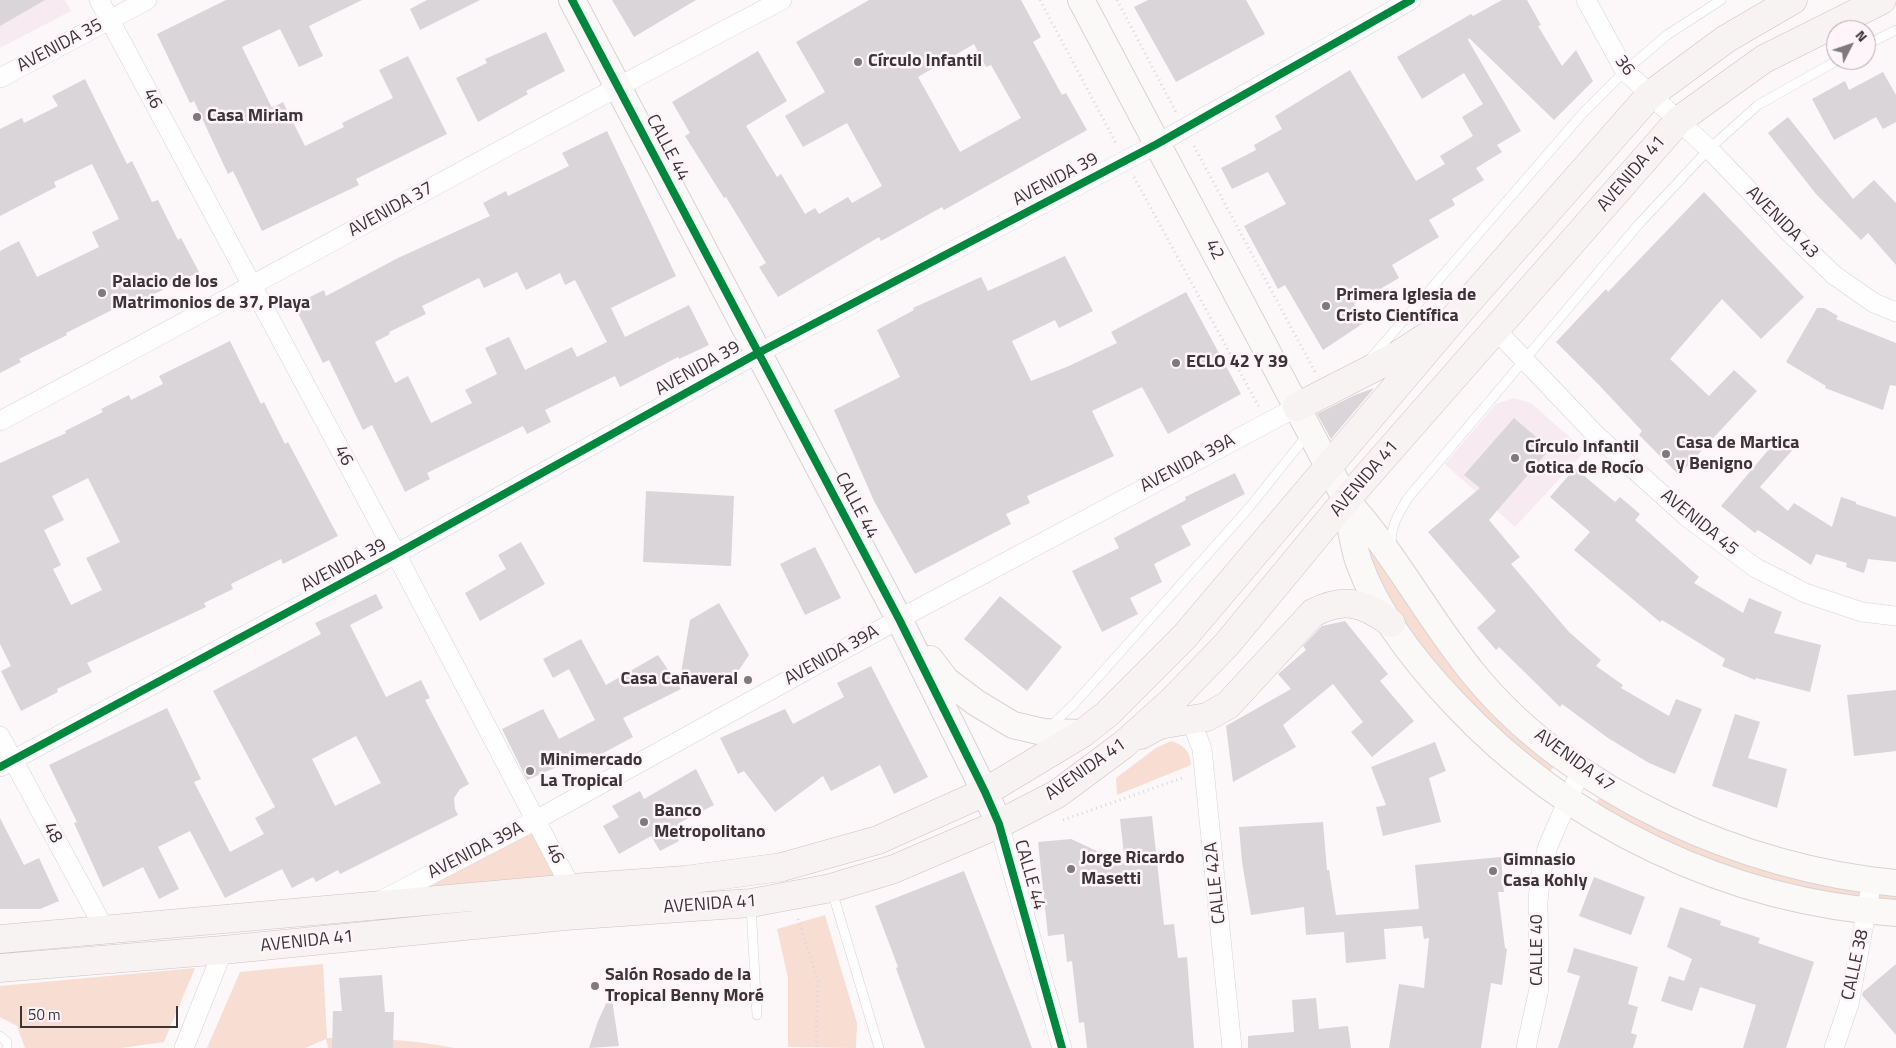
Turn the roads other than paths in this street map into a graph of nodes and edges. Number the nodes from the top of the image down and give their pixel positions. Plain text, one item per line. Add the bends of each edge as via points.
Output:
1 (99, 0) edge
2 (146, 0) edge
3 (572, 0) edge
4 (782, 0) edge
5 (1081, 0) edge
6 (1411, 0) edge
7 (1586, 0) edge
8 (1721, 0) edge
9 (1793, 0) edge
10 (1882, 0) edge
11 (109, 19) junction
12 (1896, 30) edge
13 (1876, 41) edge
14 (1826, 67) edge
15 (1625, 71) junction
16 (0, 78) edge
17 (617, 86) junction
18 (1650, 95) junction
19 (1679, 120) junction
20 (1157, 144) junction
21 (1709, 149) junction
22 (252, 287) junction
23 (1461, 310) junction
24 (1896, 312) edge
25 (1495, 329) junction
26 (758, 353) junction
27 (1525, 361) junction
28 (1338, 387) junction
29 (1296, 407) junction
30 (0, 421) edge
31 (1310, 432) junction
32 (1328, 467) junction
33 (1346, 500) junction
34 (396, 554) junction
35 (1391, 557) junction
36 (1896, 616) edge
37 (899, 619) junction
38 (1391, 623) junction
39 (1191, 720) junction
40 (1043, 732) junction
41 (1083, 733) junction
42 (0, 736) edge
43 (1123, 745) junction
44 (6, 764) edge
45 (1581, 770) junction
46 (985, 792) junction
47 (1567, 800) junction
48 (536, 820) junction
49 (999, 824) junction
50 (1884, 882) edge
51 (572, 888) junction
52 (831, 888) junction
53 (750, 903) junction
54 (368, 907) junction
55 (1868, 910) junction
56 (1896, 912) edge
57 (584, 914) junction
58 (106, 930) junction
59 (0, 938) edge
60 (223, 950) junction
61 (0, 968) edge
62 (757, 1015) dead end
63 (0, 1036) edge
64 (7, 1048) edge
65 (184, 1048) edge
66 (879, 1048) edge
67 (1062, 1048) edge
68 (1232, 1048) edge
69 (1526, 1048) edge
70 (1834, 1048) edge

1 - 11 street, 46
2 - 11 street, AVENIDA 35
3 - 17 main road, CALLE 44
4 - 17 street, AVENIDA 37
5 - 20 main road, 42
6 - 20 street, AVENIDA 39
7 - 15 street, 36
8 - 15 lane via 1668,35
9 - 18 main road, AVENIDA 41 via 1726,39
10 - 19 main road, AVENIDA 41 via 1764,59
11 - 16 street, AVENIDA 35
11 - 22 street, 46
12 - 13 lane
14 - 21 lane via 1758,105
15 - 18 street, 36
15 - 28 lane via 1583,113 1416,308
17 - 22 street, AVENIDA 37
17 - 26 main road, CALLE 44
18 - 19 street, 36
18 - 23 main road, AVENIDA 41
19 - 21 street, AVENIDA 43
19 - 25 main road, AVENIDA 41
20 - 26 street, AVENIDA 39
20 - 29 main road, 42
21 - 24 street, AVENIDA 43 via 1834,275 1874,303
21 - 27 lane via 1625,240
22 - 30 street, AVENIDA 37
22 - 34 street, 46
23 - 28 main road via 1403,352
23 - 32 main road, AVENIDA 41
25 - 27 street, AVENIDA 45
25 - 33 main road, AVENIDA 41
26 - 34 street, AVENIDA 39
26 - 37 main road, CALLE 44
27 - 35 lane via 1408,498 1396,516 1391,532
27 - 36 street, AVENIDA 45 via 1596,435 1687,516 1756,568 1805,593 1862,612
28 - 29 main road
29 - 31 main road, 42
29 - 37 street, AVENIDA 39A
31 - 32 main road, 42
31 - 40 lane via 1248,509 1062,718
32 - 33 main road, 42
32 - 41 main road, AVENIDA 41 via 1185,636 1107,714
33 - 35 main road, AVENIDA 47 via 1371,527
33 - 38 main road, AVENIDA 47 via 1359,562
33 - 43 main road, AVENIDA 41 via 1227,644 1172,701
34 - 44 street, AVENIDA 39
34 - 48 street, 46
35 - 45 main road, AVENIDA 47 via 1475,676 1543,742
37 - 40 main road via 946,680 1013,725
37 - 46 main road, CALLE 44
37 - 48 street, AVENIDA 39A
38 - 39 main road via 1375,611 1359,605 1330,604 1312,613 1228,705 1207,717
38 - 47 main road, AVENIDA 47 via 1439,687 1470,720 1506,754
39 - 43 main road via 1159,725
39 - 68 street, CALLE 42A via 1202,749
40 - 41 main road
41 - 46 main road, AVENIDA 41
42 - 44 street, 48
43 - 49 main road, AVENIDA 41 via 1058,794
44 - 58 street, 48
45 - 47 street, CALLE 40
45 - 50 main road, AVENIDA 47 via 1668,821 1715,840 1810,870
46 - 49 main road, CALLE 44
46 - 51 main road, AVENIDA 41 via 878,840 782,867 685,880
47 - 55 main road, AVENIDA 47 via 1637,841 1718,876 1796,898
47 - 69 street, CALLE 40 via 1541,873 1538,900 1539,989
48 - 51 street, 46
48 - 54 street, AVENIDA 39A
49 - 52 main road, AVENIDA 41 via 894,869
49 - 67 street, CALLE 44
50 - 55 street, CALLE 38
51 - 54 main road, AVENIDA 41
51 - 57 street, 46
52 - 53 main road, AVENIDA 41
52 - 66 lane
53 - 57 main road, AVENIDA 41
53 - 62 lane
54 - 58 main road, AVENIDA 41
55 - 56 main road, AVENIDA 47
55 - 70 street, CALLE 38 via 1849,1004
57 - 60 main road, AVENIDA 41
58 - 59 main road, AVENIDA 41
60 - 61 main road, AVENIDA 41
60 - 65 street
63 - 64 lane via 7,1042

